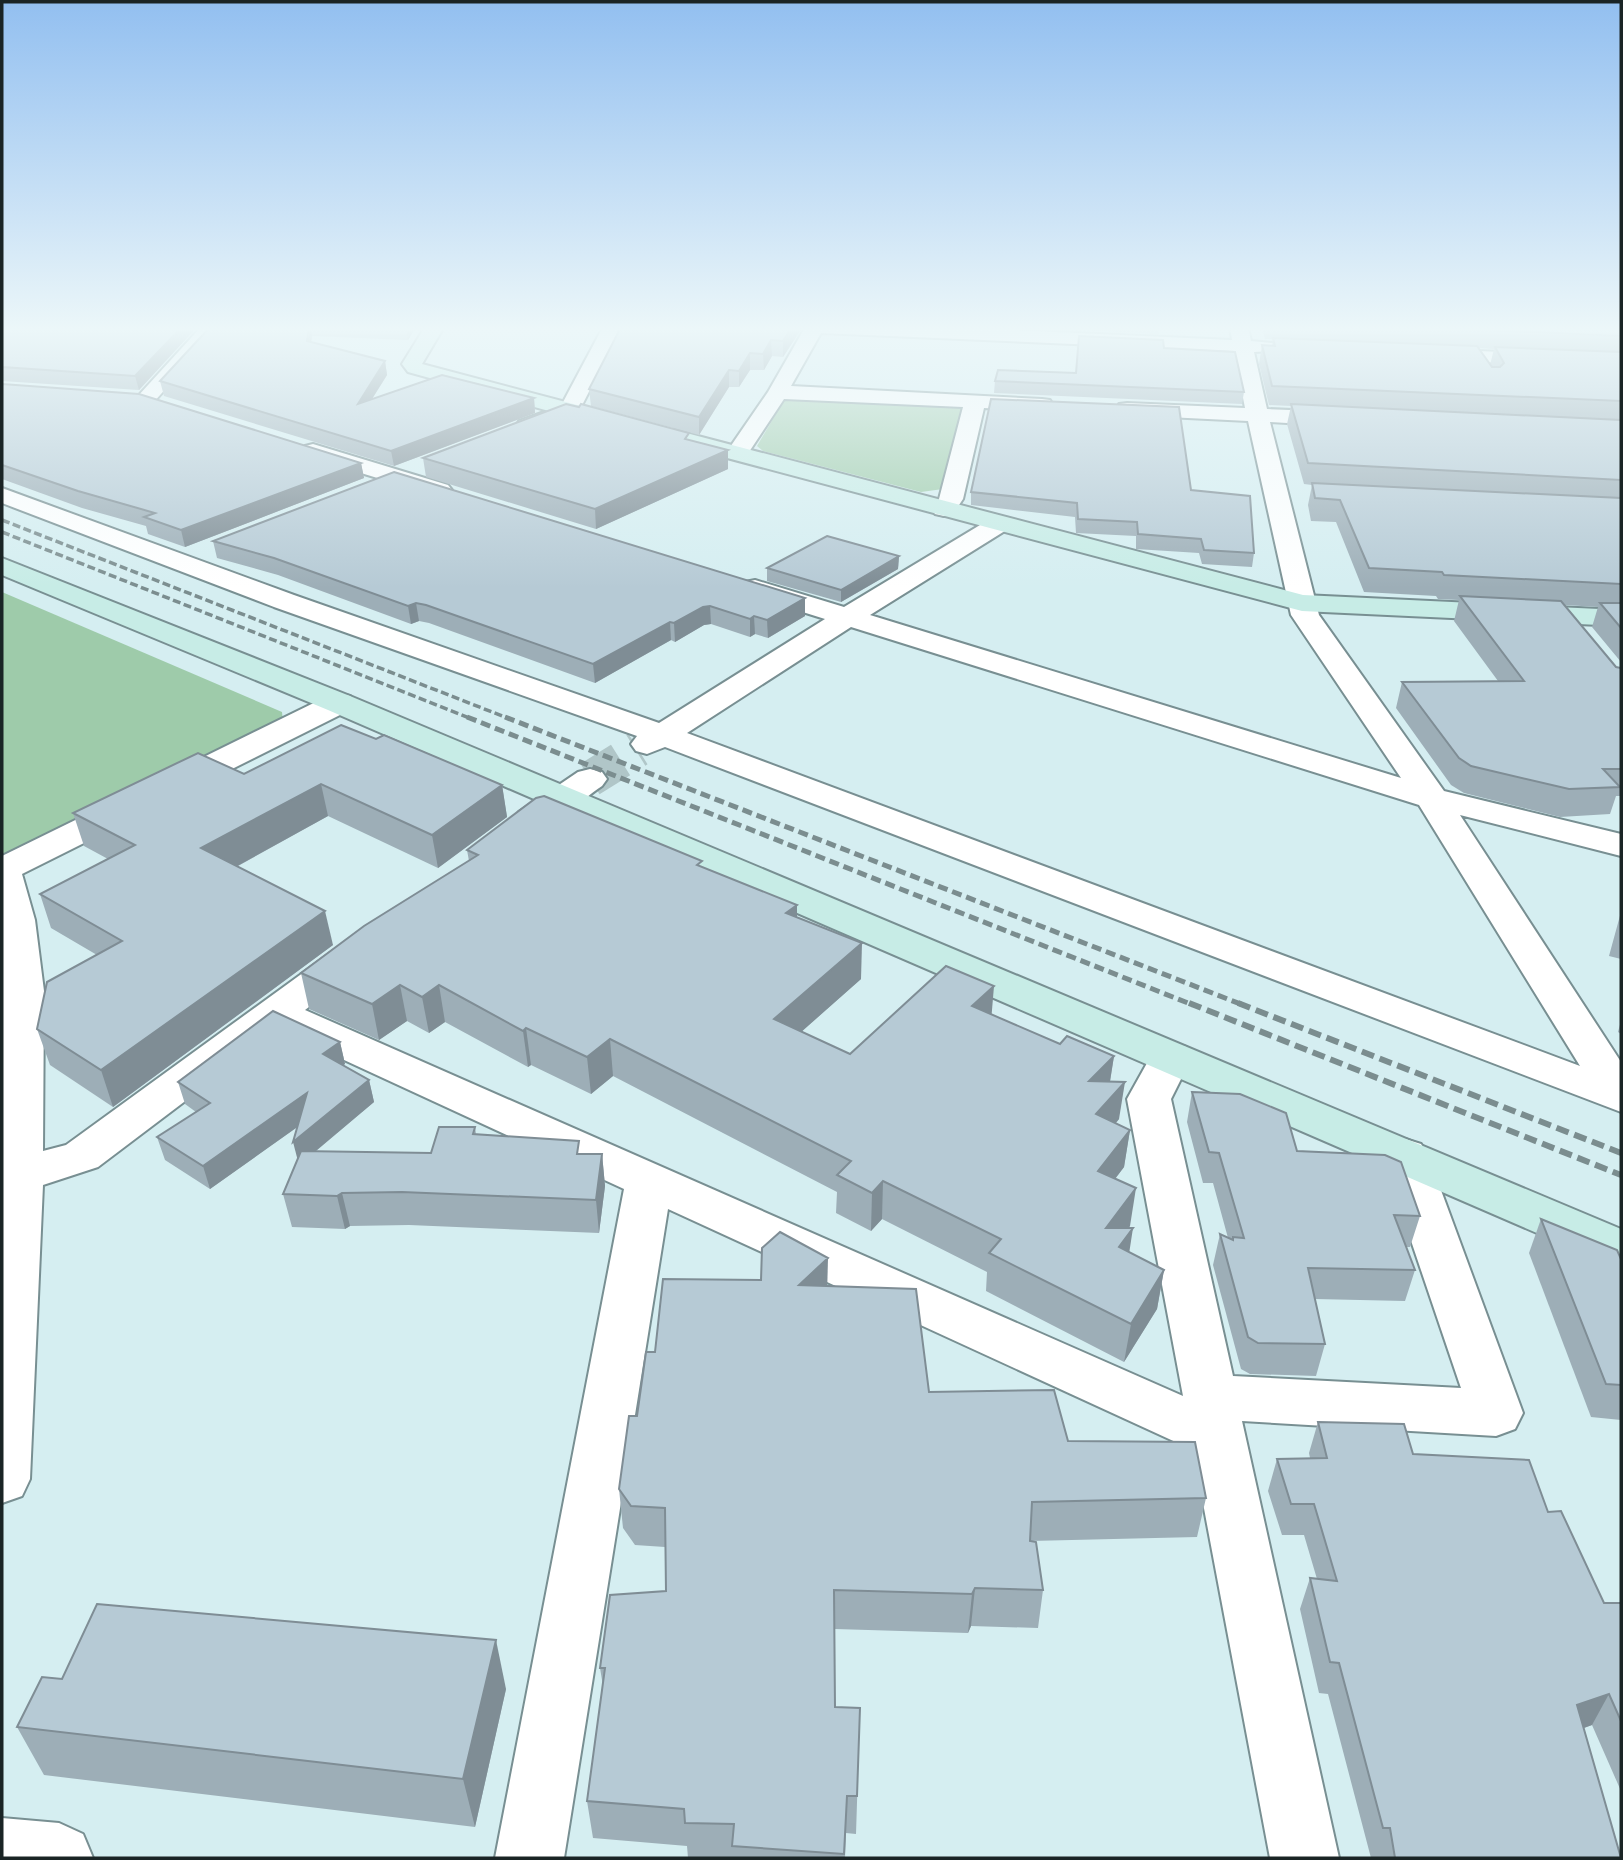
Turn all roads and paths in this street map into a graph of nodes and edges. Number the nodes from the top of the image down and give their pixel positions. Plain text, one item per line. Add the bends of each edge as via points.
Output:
1 (559, 414) edge
2 (584, 414) edge
3 (763, 414) edge
4 (972, 414) edge
5 (1232, 414) edge
6 (1257, 415) junction
7 (1356, 419) edge
8 (507, 433) edge
9 (291, 444) edge
10 (737, 453) junction
11 (433, 462) edge
12 (397, 476) junction
13 (358, 491) edge
14 (2, 495) edge
15 (463, 497) edge
16 (943, 509) junction
17 (999, 524) junction
18 (2, 566) edge
19 (728, 579) edge
20 (1302, 603) junction
21 (1564, 616) junction
22 (847, 617) junction
23 (1621, 618) edge
24 (1589, 645) edge
25 (338, 703) junction
26 (651, 742) junction
27 (575, 788) junction
28 (1432, 798) junction
29 (505, 839) edge
30 (1621, 845) edge
31 (374, 938) edge
32 (276, 1013) junction
33 (1171, 1057) junction
34 (1621, 1097) edge
35 (1405, 1155) junction
36 (11, 1178) edge
37 (649, 1179) junction
38 (1621, 1249) edge
39 (1215, 1416) junction
40 (2, 1479) edge
41 (2, 1852) edge
42 (59, 1858) edge
43 (529, 1858) edge
44 (1306, 1858) edge

1 - 8 street
2 - 10 street
3 - 10 street
4 - 16 street via 951,499
5 - 6 street
6 - 7 street
6 - 20 street via 1288,494
9 - 12 street
10 - 16 street
11 - 12 street
12 - 13 street
12 - 15 street
14 - 26 street via 190,556
16 - 17 street
17 - 20 street
17 - 22 street
18 - 25 street
19 - 22 street
20 - 21 street
20 - 28 street via 1305,615
21 - 23 street
21 - 24 street
22 - 26 street
22 - 28 street
25 - 27 street
25 - 36 street via 2,870 16,920 24,991
26 - 34 street
27 - 29 street
27 - 33 street
28 - 30 street
28 - 34 street
31 - 32 street
32 - 36 street via 82,1156
32 - 37 street
33 - 35 street
33 - 39 street via 1149,1099
35 - 38 street
35 - 39 street via 1496,1413
36 - 40 street
37 - 39 street
37 - 43 street
39 - 44 street
41 - 42 street

